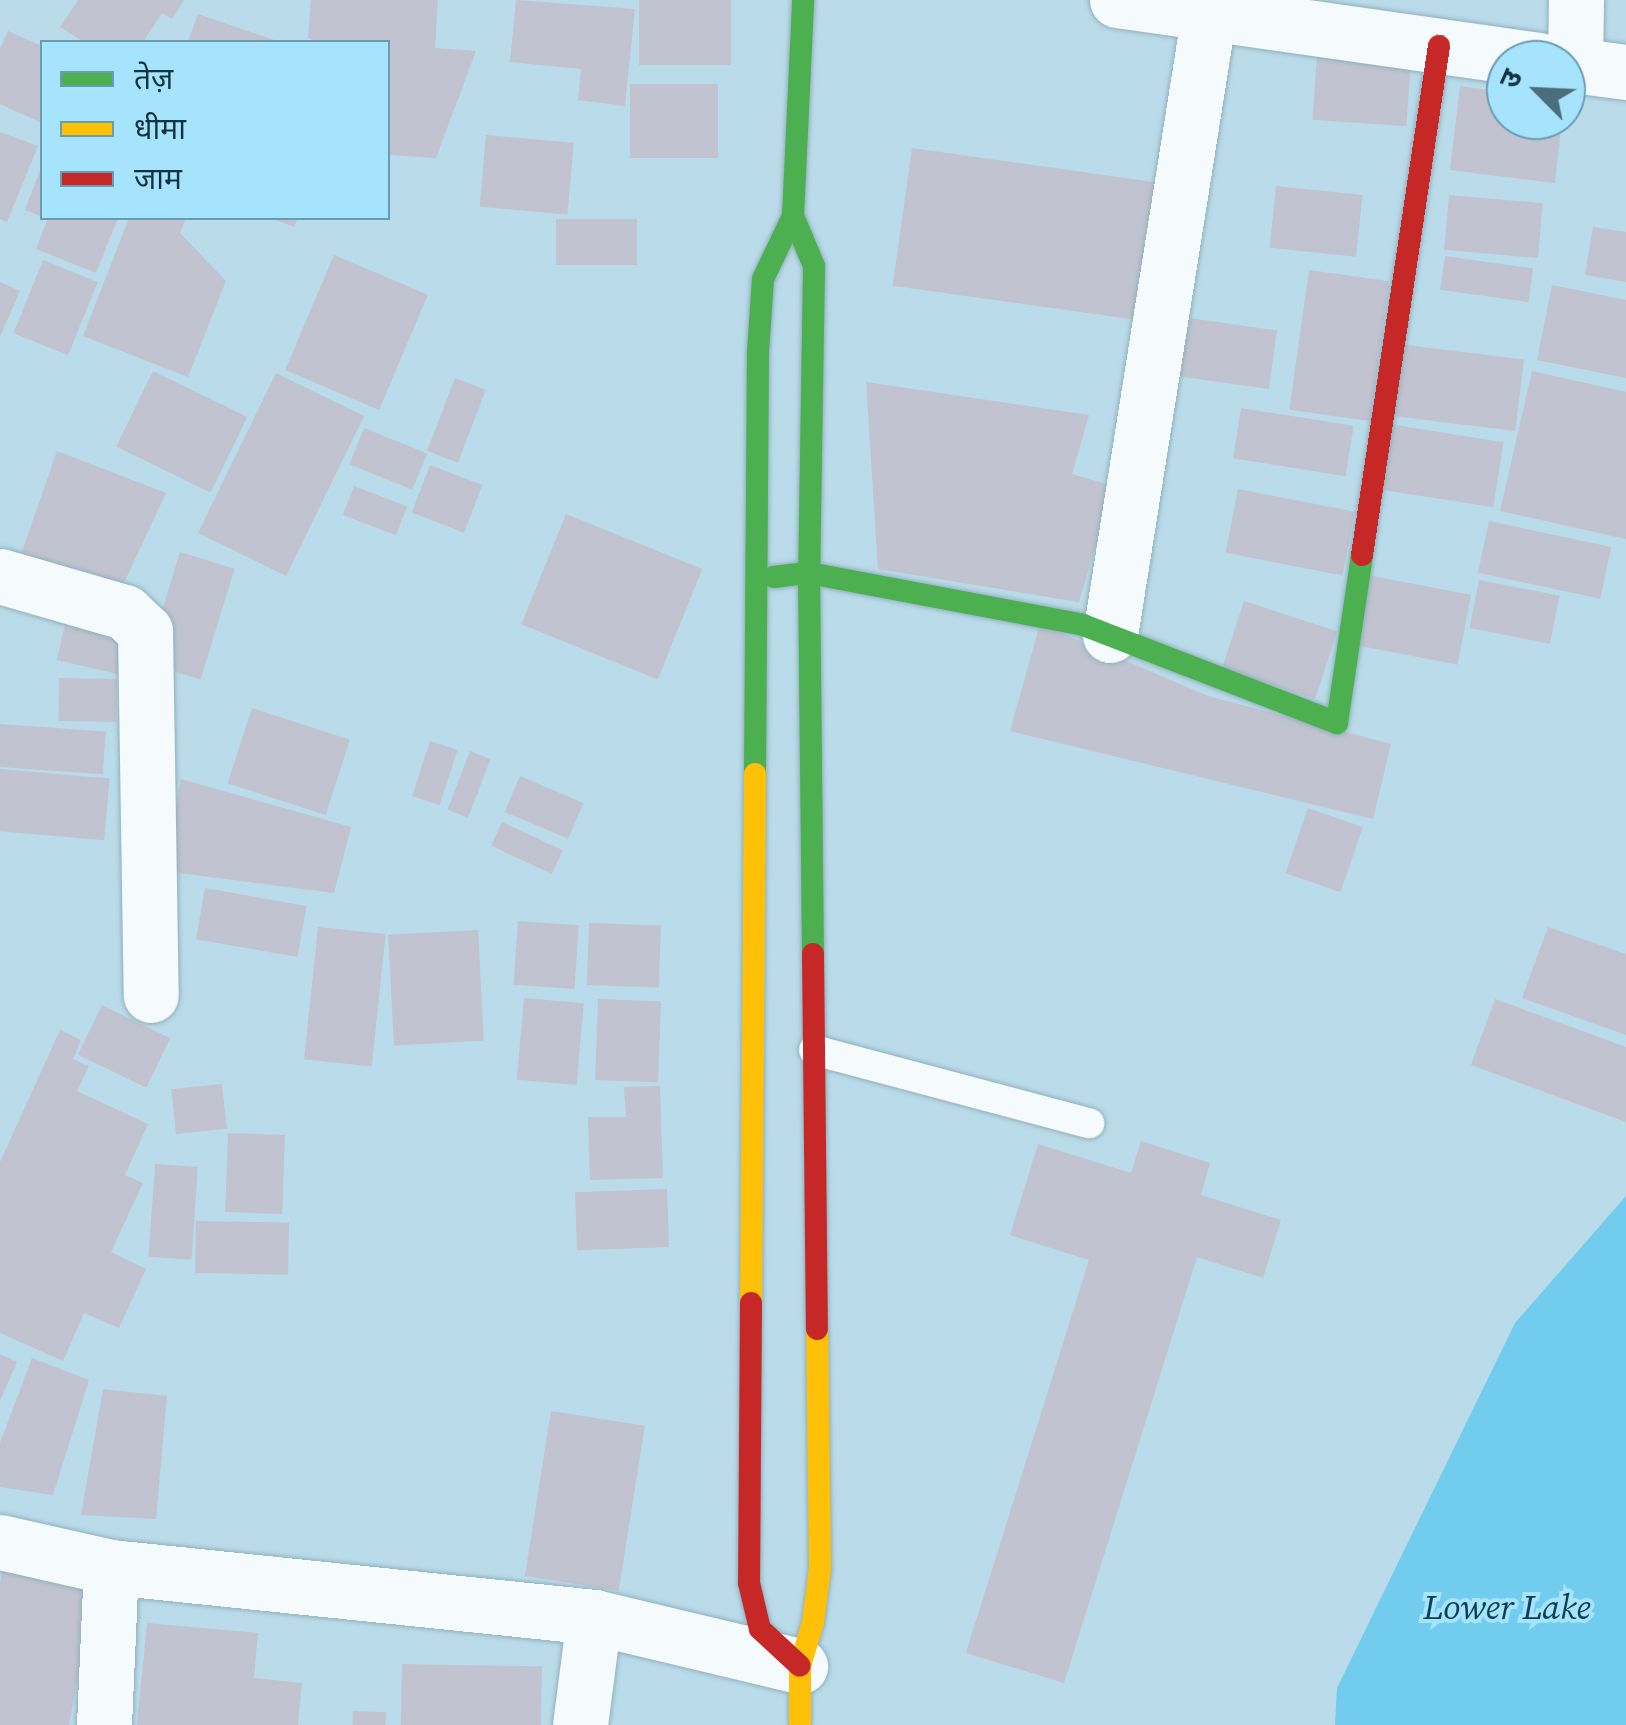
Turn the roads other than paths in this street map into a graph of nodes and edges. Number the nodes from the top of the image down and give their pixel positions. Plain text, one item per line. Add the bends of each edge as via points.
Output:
1 (803, 0) edge
2 (1117, 0) edge
3 (1576, 0) edge
4 (1209, 13) junction
5 (1576, 40) edge
6 (1439, 46) junction
7 (1486, 53) edge
8 (793, 216) junction
9 (809, 573) junction
10 (0, 576) edge
11 (756, 579) junction
12 (1110, 635) junction
13 (151, 994) dead end
14 (814, 1050) junction
15 (1089, 1123) dead end
16 (0, 1542) edge
17 (111, 1567) junction
18 (594, 1617) junction
19 (800, 1666) junction
20 (104, 1725) edge
21 (580, 1725) edge
22 (800, 1725) edge

1 - 8 main road
2 - 4 street
3 - 5 street
4 - 6 street
4 - 12 street
6 - 7 street
6 - 12 main road via 1337,723
8 - 9 main road via 814,266
8 - 11 main road via 763,279
9 - 11 main road
9 - 12 main road via 1083,624
9 - 14 main road
10 - 13 street via 125,612 145,631
11 - 19 main road via 749,1583 760,1629
14 - 15 lane
14 - 19 main road via 820,1569
16 - 17 street
17 - 18 street
17 - 20 street
18 - 19 street
18 - 21 street
19 - 22 main road

